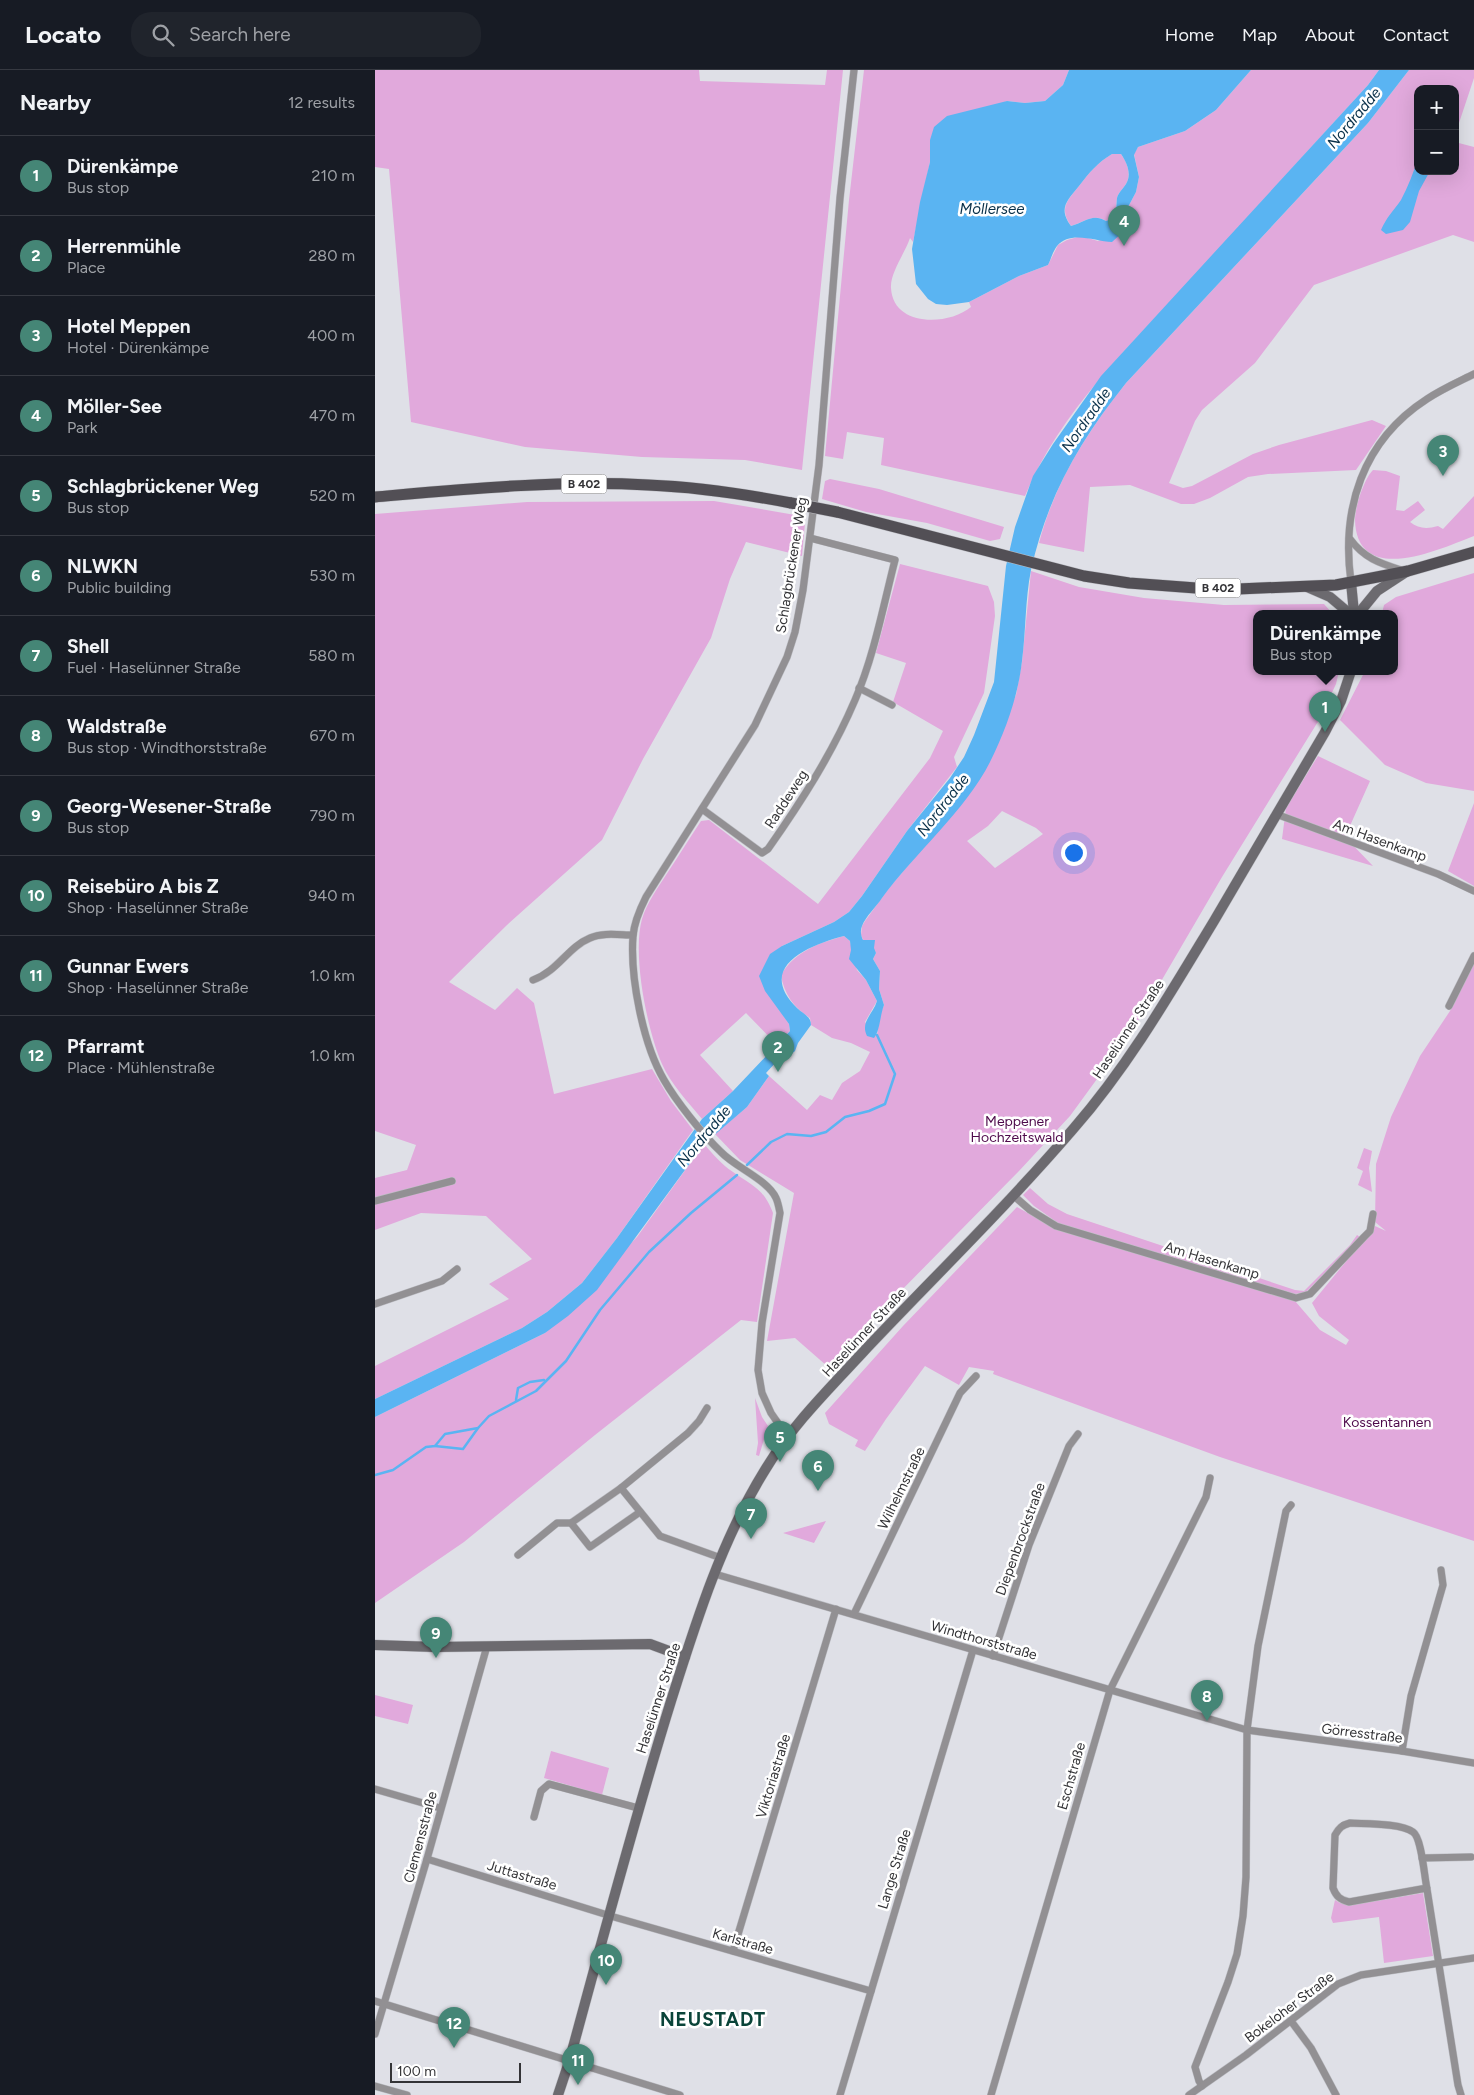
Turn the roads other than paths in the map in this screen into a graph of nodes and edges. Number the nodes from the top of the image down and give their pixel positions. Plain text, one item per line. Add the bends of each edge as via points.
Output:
1 (854, 70) edge
2 (1474, 374) edge
3 (375, 497) edge
4 (810, 538) junction
5 (1349, 539) junction
6 (1474, 552) edge
7 (1406, 571) junction
8 (1351, 582) junction
9 (1307, 587) junction
10 (1345, 610) edge
11 (1354, 610) edge
12 (1361, 610) edge
13 (1350, 675) edge
14 (859, 688) junction
15 (892, 705) dead end
16 (702, 809) junction
17 (1276, 814) junction
18 (1474, 890) edge
19 (633, 935) junction
20 (1474, 956) edge
21 (533, 980) dead end
22 (1449, 1006) dead end
23 (452, 1181) dead end
24 (1014, 1196) junction
25 (375, 1201) edge
26 (1373, 1214) dead end
27 (457, 1269) dead end
28 (375, 1304) edge
29 (976, 1376) dead end
30 (707, 1408) dead end
31 (1078, 1434) dead end
32 (787, 1436) junction
33 (1210, 1478) dead end
34 (621, 1488) junction
35 (1291, 1505) dead end
36 (640, 1512) junction
37 (571, 1523) junction
38 (518, 1555) dead end
39 (721, 1558) junction
40 (1441, 1570) dead end
41 (715, 1574) junction
42 (836, 1609) junction
43 (854, 1614) junction
44 (375, 1645) edge
45 (487, 1646) junction
46 (973, 1650) junction
47 (685, 1656) junction
48 (993, 1656) junction
49 (1110, 1690) junction
50 (1247, 1730) junction
51 (1402, 1751) junction
52 (1474, 1763) edge
53 (375, 1789) edge
54 (440, 1808) junction
55 (638, 1808) junction
56 (534, 1817) dead end
57 (1471, 1857) dead end
58 (1422, 1858) junction
59 (427, 1859) junction
60 (1427, 1888) junction
61 (609, 1915) junction
62 (733, 1951) junction
63 (1474, 1958) edge
64 (1439, 1963) junction
65 (871, 1990) junction
66 (375, 2001) edge
67 (384, 2004) junction
68 (1291, 2021) junction
69 (375, 2034) edge
70 (569, 2062) junction
71 (375, 2086) edge
72 (1203, 2086) junction
73 (407, 2095) edge
74 (559, 2095) edge
75 (680, 2095) edge
76 (840, 2095) edge
77 (991, 2095) edge
78 (1189, 2095) edge
79 (1336, 2095) edge
80 (1461, 2095) edge

1 - 4 street, Schlagbrückener Weg
2 - 5 street via 1427,399 1384,438 1361,476 1354,496
3 - 9 main road, B 402, bridge via 483,487 606,484 731,492 837,512 1084,576 1129,583 1238,589
4 - 14 street, Raddeweg via 895,560
4 - 16 street, Schlagbrückener Weg via 799,611 787,657 755,725
5 - 7 street via 1373,561
5 - 8 street
6 - 7 main road, B 402
7 - 8 main road, B 402
7 - 12 street via 1377,591
8 - 9 main road, B 402
8 - 11 street
9 - 10 street via 1330,597
13 - 17 street, Haselünner Straße via 1325,732
14 - 15 street
14 - 16 street, Raddeweg via 814,782 763,853
16 - 19 street, Schlagbrückener Weg via 646,896
17 - 18 street, Am Hasenkamp
17 - 24 street, Haselünner Straße via 1152,1023 1077,1125
19 - 21 street via 591,937 580,943 546,975
19 - 32 street, Schlagbrückener Weg via 637,996 652,1056 665,1081 720,1152 776,1197 780,1213 762,1323 758,1370 762,1393
20 - 22 street
23 - 25 street
24 - 26 street, Am Hasenkamp via 1056,1226 1296,1298 1310,1294 1364,1237
24 - 32 street, Haselünner Straße
27 - 28 street via 442,1281
29 - 43 street, Wilhelmstraße via 960,1393
30 - 34 street via 688,1433
31 - 48 street, Diepenbrockstraße via 1069,1446 1029,1545
32 - 39 street, Haselünner Straße via 739,1517
33 - 49 street, Eschstraße via 1206,1497
34 - 36 street
34 - 37 street
35 - 50 street via 1286,1511 1258,1646
36 - 37 street via 590,1547
36 - 39 street via 660,1536
37 - 38 street via 557,1523
39 - 41 street, Haselünner Straße
40 - 51 street via 1443,1584 1411,1696
41 - 42 street, Windthorststraße
41 - 47 street, Haselünner Straße
42 - 43 street, Windthorststraße
42 - 62 street, Viktoriastraße
43 - 46 street, Windthorststraße
44 - 45 street
45 - 47 street via 650,1644
45 - 54 street, Clemensstraße
46 - 48 street, Windthorststraße
46 - 65 street, Lange Straße
47 - 55 street, Haselünner Straße
48 - 49 street, Windthorststraße
49 - 50 street, Windthorststraße
49 - 77 street, Eschstraße
50 - 51 street, Görresstraße
50 - 72 street via 1247,1877 1243,1916 1237,1954 1195,2066
51 - 52 street, Görresstraße
53 - 54 street
54 - 59 street, Clemensstraße
55 - 56 street via 549,1784 541,1791
55 - 61 street, Haselünner Straße
57 - 58 street
58 - 60 street
58 - 60 street via 1414,1832 1403,1828 1343,1824 1335,1836 1333,1888 1336,1895 1349,1902
59 - 61 street, Juttastraße
59 - 67 street, Clemensstraße
60 - 64 street
61 - 62 street, Karlstraße
61 - 70 street, Haselünner Straße
62 - 65 street, Karlstraße
63 - 64 street, Bokeloher Straße
64 - 68 street, Bokeloher Straße via 1350,1978
64 - 80 street
65 - 76 street, Lange Straße
66 - 67 street
67 - 69 street, Clemensstraße
67 - 70 street
68 - 72 street, Bokeloher Straße
68 - 79 street via 1311,2048
70 - 74 street, Haselünner Straße
70 - 75 street
71 - 73 street
72 - 78 street, Bokeloher Straße

